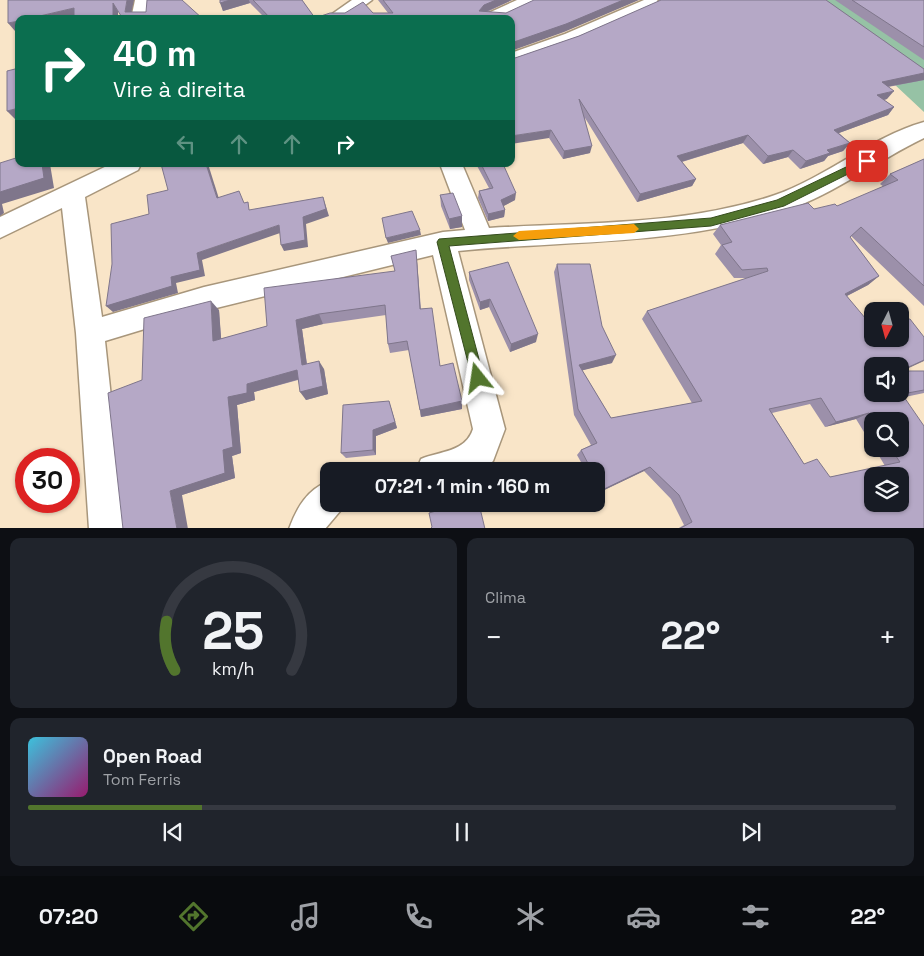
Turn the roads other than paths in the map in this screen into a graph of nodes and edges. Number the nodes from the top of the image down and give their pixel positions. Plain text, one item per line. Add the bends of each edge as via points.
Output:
1 (143, 0) edge
2 (531, 0) edge
3 (651, 3) edge
4 (370, 4) edge
5 (141, 15) edge
6 (344, 15) edge
7 (499, 15) edge
8 (515, 58) edge
9 (924, 129) edge
10 (124, 167) edge
11 (452, 167) edge
12 (72, 191) junction
13 (0, 228) edge
14 (482, 238) junction
15 (443, 242) junction
16 (90, 333) junction
17 (467, 462) edge
18 (320, 508) edge
19 (107, 528) edge
20 (307, 528) edge

1 - 5 street
2 - 7 street
3 - 8 street via 571,38
4 - 6 street
9 - 14 street via 851,170 780,203 711,222
10 - 12 street
11 - 14 street
12 - 13 street
12 - 16 street
14 - 15 street
15 - 16 street via 204,299
15 - 17 street via 489,429 481,452
16 - 19 street
18 - 20 street via 311,517

